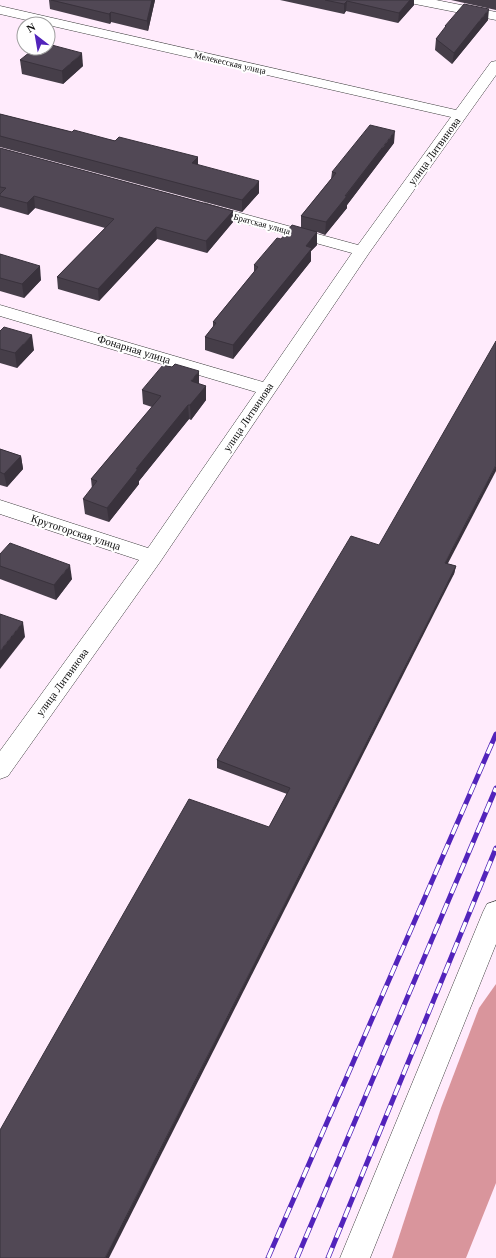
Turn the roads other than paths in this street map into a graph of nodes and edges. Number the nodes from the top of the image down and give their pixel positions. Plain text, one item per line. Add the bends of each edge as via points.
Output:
1 (415, 0) edge
2 (0, 10) edge
3 (496, 16) edge
4 (496, 64) edge
5 (460, 115) junction
6 (192, 205) edge
7 (362, 251) junction
8 (0, 310) edge
9 (267, 389) junction
10 (0, 507) edge
11 (153, 557) junction
12 (0, 768) edge
13 (496, 912) edge
14 (355, 1258) edge

1 - 3 street
2 - 5 street, Мелекесская улица
4 - 5 street, улица Литвинова
5 - 7 street, улица Литвинова
6 - 7 street, Братская улица
7 - 9 street, улица Литвинова
8 - 9 street, Фонарная улица
9 - 11 street, улица Литвинова
10 - 11 street, Крутогорская улица
11 - 12 street, улица Литвинова
13 - 14 street

